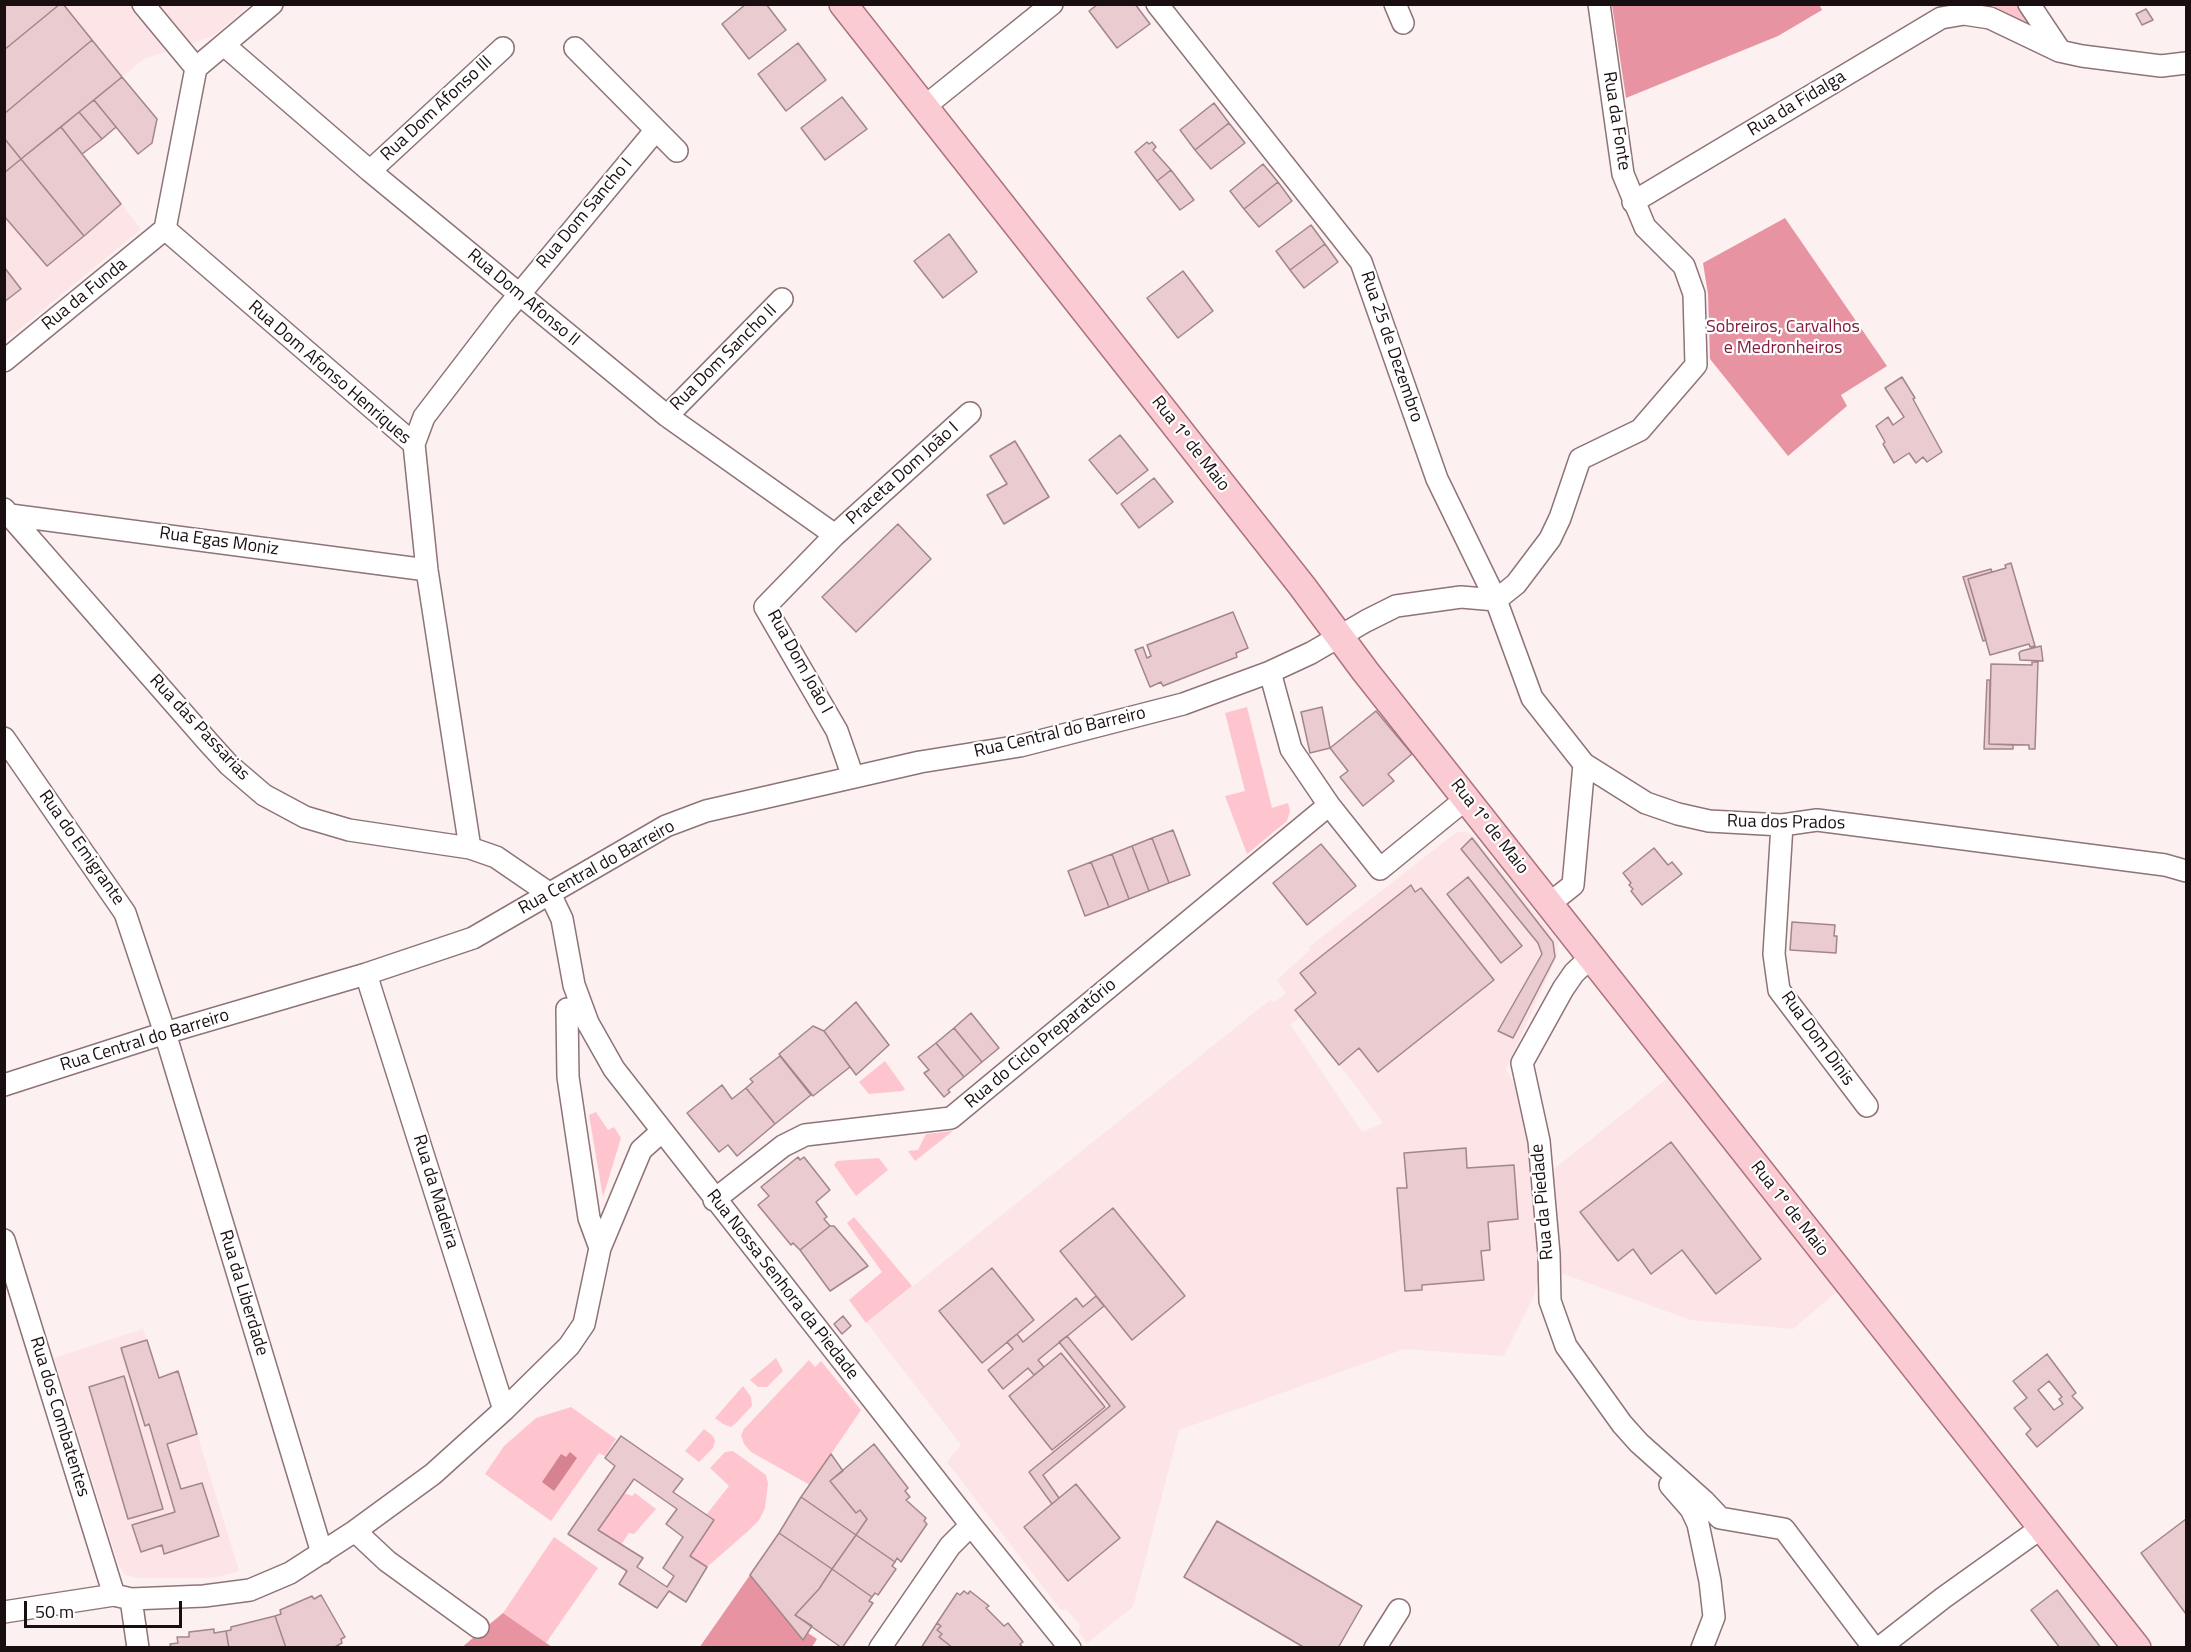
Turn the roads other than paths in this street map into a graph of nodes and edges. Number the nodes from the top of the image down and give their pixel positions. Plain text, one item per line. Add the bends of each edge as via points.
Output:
1 (143, 4) edge
2 (272, 4) edge
3 (843, 4) edge
4 (1052, 4) edge
5 (1157, 4) edge
6 (1599, 4) edge
7 (2029, 4) edge
8 (1966, 9) edge
9 (224, 45) junction
10 (503, 48) dead end
11 (575, 48) dead end
12 (2060, 51) junction
13 (2187, 63) edge
14 (196, 68) junction
15 (924, 106) junction
16 (656, 130) junction
17 (677, 151) dead end
18 (370, 171) junction
19 (1633, 202) junction
20 (165, 229) junction
21 (518, 294) junction
22 (782, 299) dead end
23 (4, 361) edge
24 (970, 413) dead end
25 (667, 416) junction
26 (414, 444) junction
27 (7, 512) edge
28 (835, 535) junction
29 (427, 570) junction
30 (1496, 600) junction
31 (1341, 636) junction
32 (1270, 672) junction
33 (4, 738) edge
34 (1584, 764) junction
35 (853, 777) junction
36 (1467, 798) junction
37 (1329, 805) junction
38 (1782, 825) junction
39 (470, 848) junction
40 (2187, 871) edge
41 (550, 894) junction
42 (1549, 904) junction
43 (1590, 957) junction
44 (366, 974) junction
45 (567, 1009) dead end
46 (165, 1034) junction
47 (4, 1085) edge
48 (1867, 1106) dead end
49 (661, 1132) junction
50 (714, 1200) junction
51 (4, 1240) edge
52 (600, 1248) junction
53 (504, 1410) junction
54 (1639, 1443) junction
55 (1720, 1518) junction
56 (970, 1525) junction
57 (2041, 1528) junction
58 (355, 1531) junction
59 (322, 1553) junction
60 (1710, 1581) junction
61 (122, 1597) junction
62 (1399, 1610) dead end
63 (4, 1612) edge
64 (478, 1627) dead end
65 (138, 1647) edge
66 (880, 1647) edge
67 (1070, 1647) edge
68 (1375, 1647) edge
69 (1702, 1647) edge
70 (1874, 1647) edge
71 (1879, 1647) edge
72 (2136, 1647) edge

1 - 14 street
2 - 9 street
3 - 15 main road, Rua 1º de Maio
4 - 15 street
5 - 30 street, Rua 25 de Dezembro via 1361,262 1437,479
6 - 19 street, Rua da Fonte via 1623,174
7 - 12 street
8 - 12 street, Rua da Fidalga
8 - 19 street, Rua da Fidalga via 1941,18
9 - 14 street
9 - 18 street, Rua Dom Afonso II
10 - 18 street, Rua Dom Afonso III
11 - 16 street
12 - 13 street, Rua da Fidalga via 2161,66
14 - 20 street
15 - 31 main road, Rua 1º de Maio
16 - 17 street
16 - 21 street, Rua Dom Sancho I
18 - 21 street, Rua Dom Afonso II
19 - 30 street, Rua da Fonte via 1645,227 1684,266 1694,294 1695,365 1640,430 1580,459 1550,539 1516,584
20 - 23 street, Rua da Funda
20 - 26 street, Rua Dom Afonso Henriques
21 - 25 street, Rua Dom Afonso II
21 - 26 street, Rua Dom Sancho I via 424,417
22 - 25 street, Rua Dom Sancho II
24 - 28 street, Praceta Dom João I
25 - 28 street, Rua Dom Afonso II
26 - 29 street, Rua Dom Afonso Henriques
27 - 29 street, Rua Egas Moniz
27 - 39 street, Rua das Passarias via 229,765 264,795 305,818 349,830
28 - 35 street, Rua Dom João I via 765,607 837,730
29 - 39 street, Rua Dom Afonso Henriques
30 - 31 street, Rua Central do Barreiro via 1461,597 1396,606
30 - 34 street, Rua dos Prados via 1532,698
31 - 32 street, Rua Central do Barreiro
31 - 36 main road, Rua 1º de Maio
32 - 35 street, Rua Central do Barreiro via 1183,704 1020,746
32 - 37 street via 1291,749
33 - 46 street, Rua do Emigrante via 125,913
34 - 38 street, Rua dos Prados via 1646,803 1678,814
34 - 42 street via 1573,885
35 - 41 street, Rua Central do Barreiro via 706,811 666,826
36 - 37 street via 1380,869
36 - 42 main road, Rua 1º de Maio
37 - 50 street, Rua do Ciclo Preparatório via 951,1118 805,1135 783,1146
38 - 40 street, Rua dos Prados via 1817,820
38 - 48 street, Rua Dom Dinis via 1774,954 1779,990
39 - 41 street, Rua das Passarias via 496,857
41 - 44 street, Rua Central do Barreiro via 474,938
41 - 49 street, Rua Nossa Senhora da Piedade via 562,920 574,985 588,1023 614,1069
42 - 43 main road, Rua 1º de Maio
43 - 54 street, Rua da Piedade via 1563,989 1522,1063 1539,1141 1550,1301 1566,1346
43 - 57 main road, Rua 1º de Maio
44 - 46 street, Rua Central do Barreiro
44 - 53 street, Rua da Madeira
45 - 52 street via 568,1077 589,1218
46 - 47 street, Rua Central do Barreiro
46 - 59 street, Rua da Liberdade
49 - 50 street, Rua Nossa Senhora da Piedade
49 - 52 street via 641,1150
50 - 56 street, Rua Nossa Senhora da Piedade
51 - 61 street, Rua dos Combatentes
52 - 53 street via 584,1324 569,1346
53 - 58 street via 433,1474
54 - 55 street
54 - 60 street via 1691,1509
55 - 60 street via 1713,1524
55 - 70 street via 1784,1529
56 - 66 street via 950,1546
56 - 67 street, Rua Nossa Senhora da Piedade
57 - 71 street
57 - 72 main road, Rua 1º de Maio
58 - 59 street
58 - 64 street via 387,1561
59 - 61 street via 290,1573 250,1590 204,1596
60 - 69 street via 1714,1617
61 - 63 street
61 - 65 street, Rua dos Combatentes
62 - 68 street

